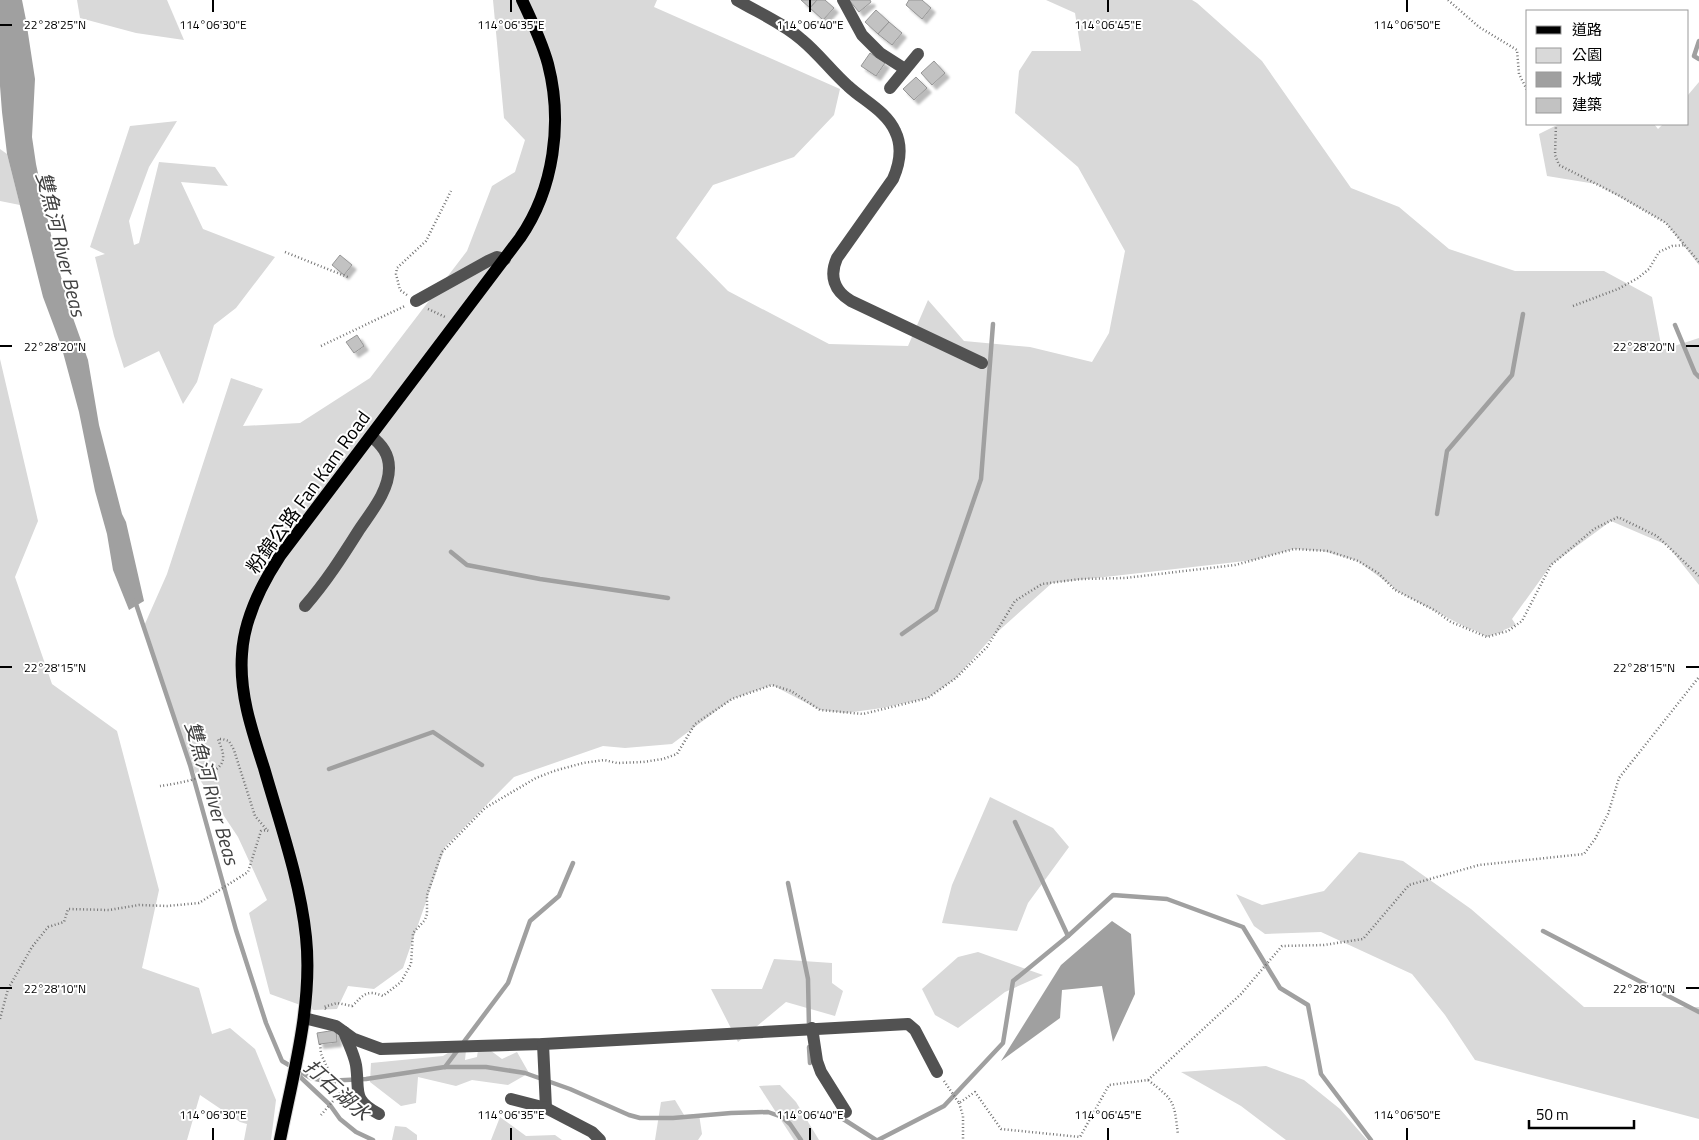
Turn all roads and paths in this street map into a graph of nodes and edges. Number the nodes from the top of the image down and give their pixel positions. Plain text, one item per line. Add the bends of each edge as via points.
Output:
1 (522, 0) edge
2 (737, 0) edge
3 (843, 0) edge
4 (1448, 0) edge
5 (918, 54) dead end
6 (905, 70) junction
7 (890, 88) dead end
8 (1526, 88) edge
9 (1556, 125) edge
10 (451, 191) dead end
11 (1685, 245) junction
12 (285, 252) dead end
13 (505, 259) junction
14 (1699, 262) edge
15 (350, 278) dead end
16 (420, 304) junction
17 (1573, 306) dead end
18 (445, 317) dead end
19 (321, 346) dead end
20 (982, 363) dead end
21 (371, 436) junction
22 (1699, 576) edge
23 (305, 606) dead end
24 (1699, 677) edge
25 (160, 786) dead end
26 (268, 831) junction
27 (275, 836) dead end
28 (304, 1018) junction
29 (0, 1019) edge
30 (812, 1028) junction
31 (343, 1030) junction
32 (320, 1044) dead end
33 (543, 1044) junction
34 (937, 1072) joint
35 (1148, 1080) junction
36 (512, 1100) dead end
37 (959, 1103) junction
38 (546, 1108) junction
39 (846, 1112) dead end
40 (379, 1114) dead end
41 (321, 1115) dead end
42 (1178, 1135) dead end
43 (282, 1139) edge
44 (600, 1140) edge
45 (963, 1140) edge

1 - 13 main road, 粉錦公路 Fan Kam Road via 548,64 554,104 554,139 549,173 540,200 526,230
2 - 20 street via 802,40 849,87 881,112 900,143 894,179 837,258 833,272 836,288 851,301
3 - 6 street via 862,35 880,53
4 - 8 path via 1479,27 1517,50 1518,74
5 - 6 street
6 - 7 street
9 - 11 path via 1559,165 1618,194 1666,223
10 - 16 path via 426,241 397,268 400,290
11 - 14 path
11 - 17 path via 1659,252 1649,269 1618,289
12 - 15 path
13 - 16 street via 497,257 488,261
13 - 21 main road, 粉錦公路 Fan Kam Road
16 - 18 path
16 - 19 path
21 - 23 street via 387,455 386,486 332,573
21 - 28 main road, 粉錦公路 Fan Kam Road via 272,569 252,608 242,654 248,715 290,854 303,910 307,963
22 - 31 path via 1657,536 1618,517 1594,529 1551,565 1522,621 1508,631 1487,637 1451,622 1394,590 1358,561 1328,551 1294,549 1235,565 1042,584 1015,601 986,648 956,678 928,698 863,714 820,710 791,691 772,685 732,699 695,724 677,754 643,762 604,760 554,771 485,808 442,852 427,895 427,914 414,934 411,964 401,982 382,996 372,992 365,994 352,1006 336,1003 324,1007
24 - 35 path via 1619,778 1608,814 1596,839 1584,854 1479,864 1409,885 1363,938 1324,945 1282,946 1241,994
25 - 26 path via 212,773 224,760 218,740 222,738 229,741 234,750 255,816
26 - 27 path
26 - 29 path via 261,832 248,872 199,903 109,910 68,909 64,922 48,927 32,947 8,989
28 - 31 street
28 - 43 main road, 粉錦公路 Fan Kam Road
30 - 33 street
30 - 34 street via 908,1024 915,1030
30 - 39 street via 821,1072
31 - 33 street via 354,1039 381,1049
31 - 40 street via 356,1065 357,1094 366,1106
32 - 41 path via 342,1097 333,1101
33 - 38 street
34 - 37 path
35 - 37 path via 1109,1085 1080,1137 1001,1129 975,1092
35 - 42 path via 1172,1102
36 - 38 street
37 - 45 path via 963,1116
38 - 44 street via 592,1132

